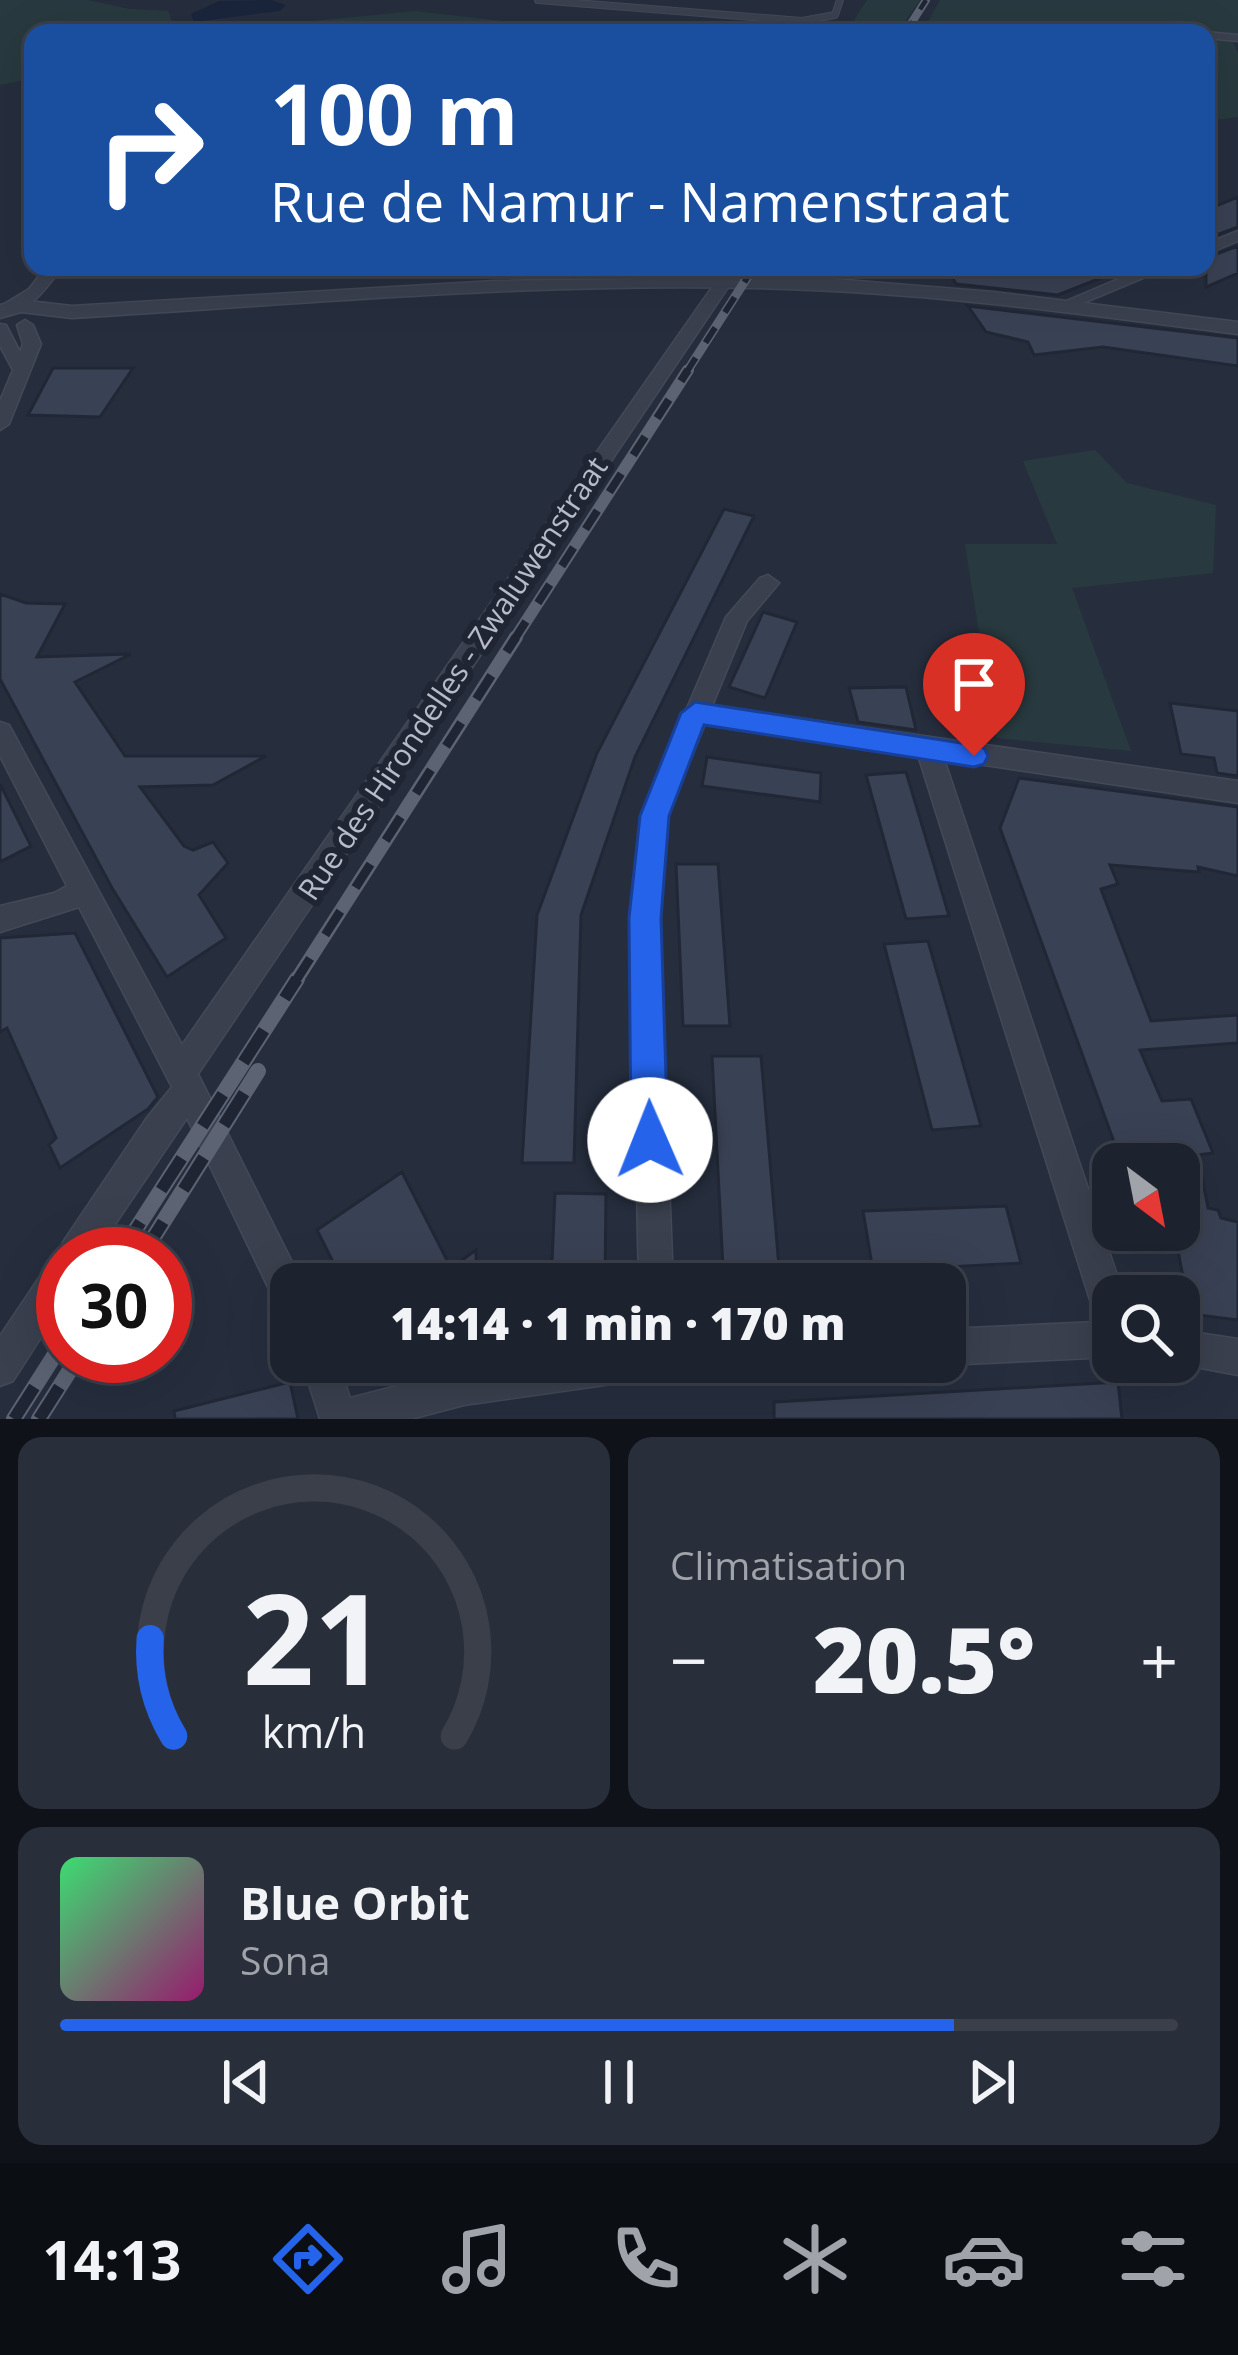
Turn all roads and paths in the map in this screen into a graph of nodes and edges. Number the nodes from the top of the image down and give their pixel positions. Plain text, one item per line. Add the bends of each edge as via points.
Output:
1 (146, 0) edge
2 (174, 0) edge
3 (538, 0) edge
4 (840, 0) edge
5 (47, 276) edge
6 (1138, 276) edge
7 (723, 283) junction
8 (1070, 303) junction
9 (16, 314) edge
10 (1238, 328) edge
11 (0, 424) edge
12 (768, 584) dead end
13 (695, 713) junction
14 (0, 732) edge
15 (929, 750) junction
16 (1238, 792) edge
17 (86, 890) junction
18 (0, 919) edge
19 (186, 1082) junction
20 (93, 1227) edge
21 (274, 1263) edge
22 (655, 1263) edge
23 (1099, 1275) edge
24 (36, 1313) edge
25 (1092, 1340) edge
26 (966, 1346) edge
27 (1200, 1351) edge
28 (1238, 1357) edge
29 (0, 1368) edge
30 (327, 1383) edge
31 (492, 1383) edge
32 (339, 1419) edge

1 - 2 street
3 - 4 lane via 802,21 835,15
5 - 9 street
6 - 8 street
7 - 8 street
7 - 9 street
7 - 19 street, Rue des Hirondelles - Zwaluwenstraat
8 - 10 street
9 - 11 street via 20,367
12 - 13 street via 737,616
13 - 15 street
13 - 22 street via 654,816 645,918
14 - 17 street
15 - 16 street
15 - 23 street
17 - 18 street
17 - 19 street
19 - 20 street, Rue des Hirondelles - Zwaluwenstraat
19 - 21 street
24 - 29 street
25 - 26 street
27 - 28 street
30 - 32 street
31 - 32 street

